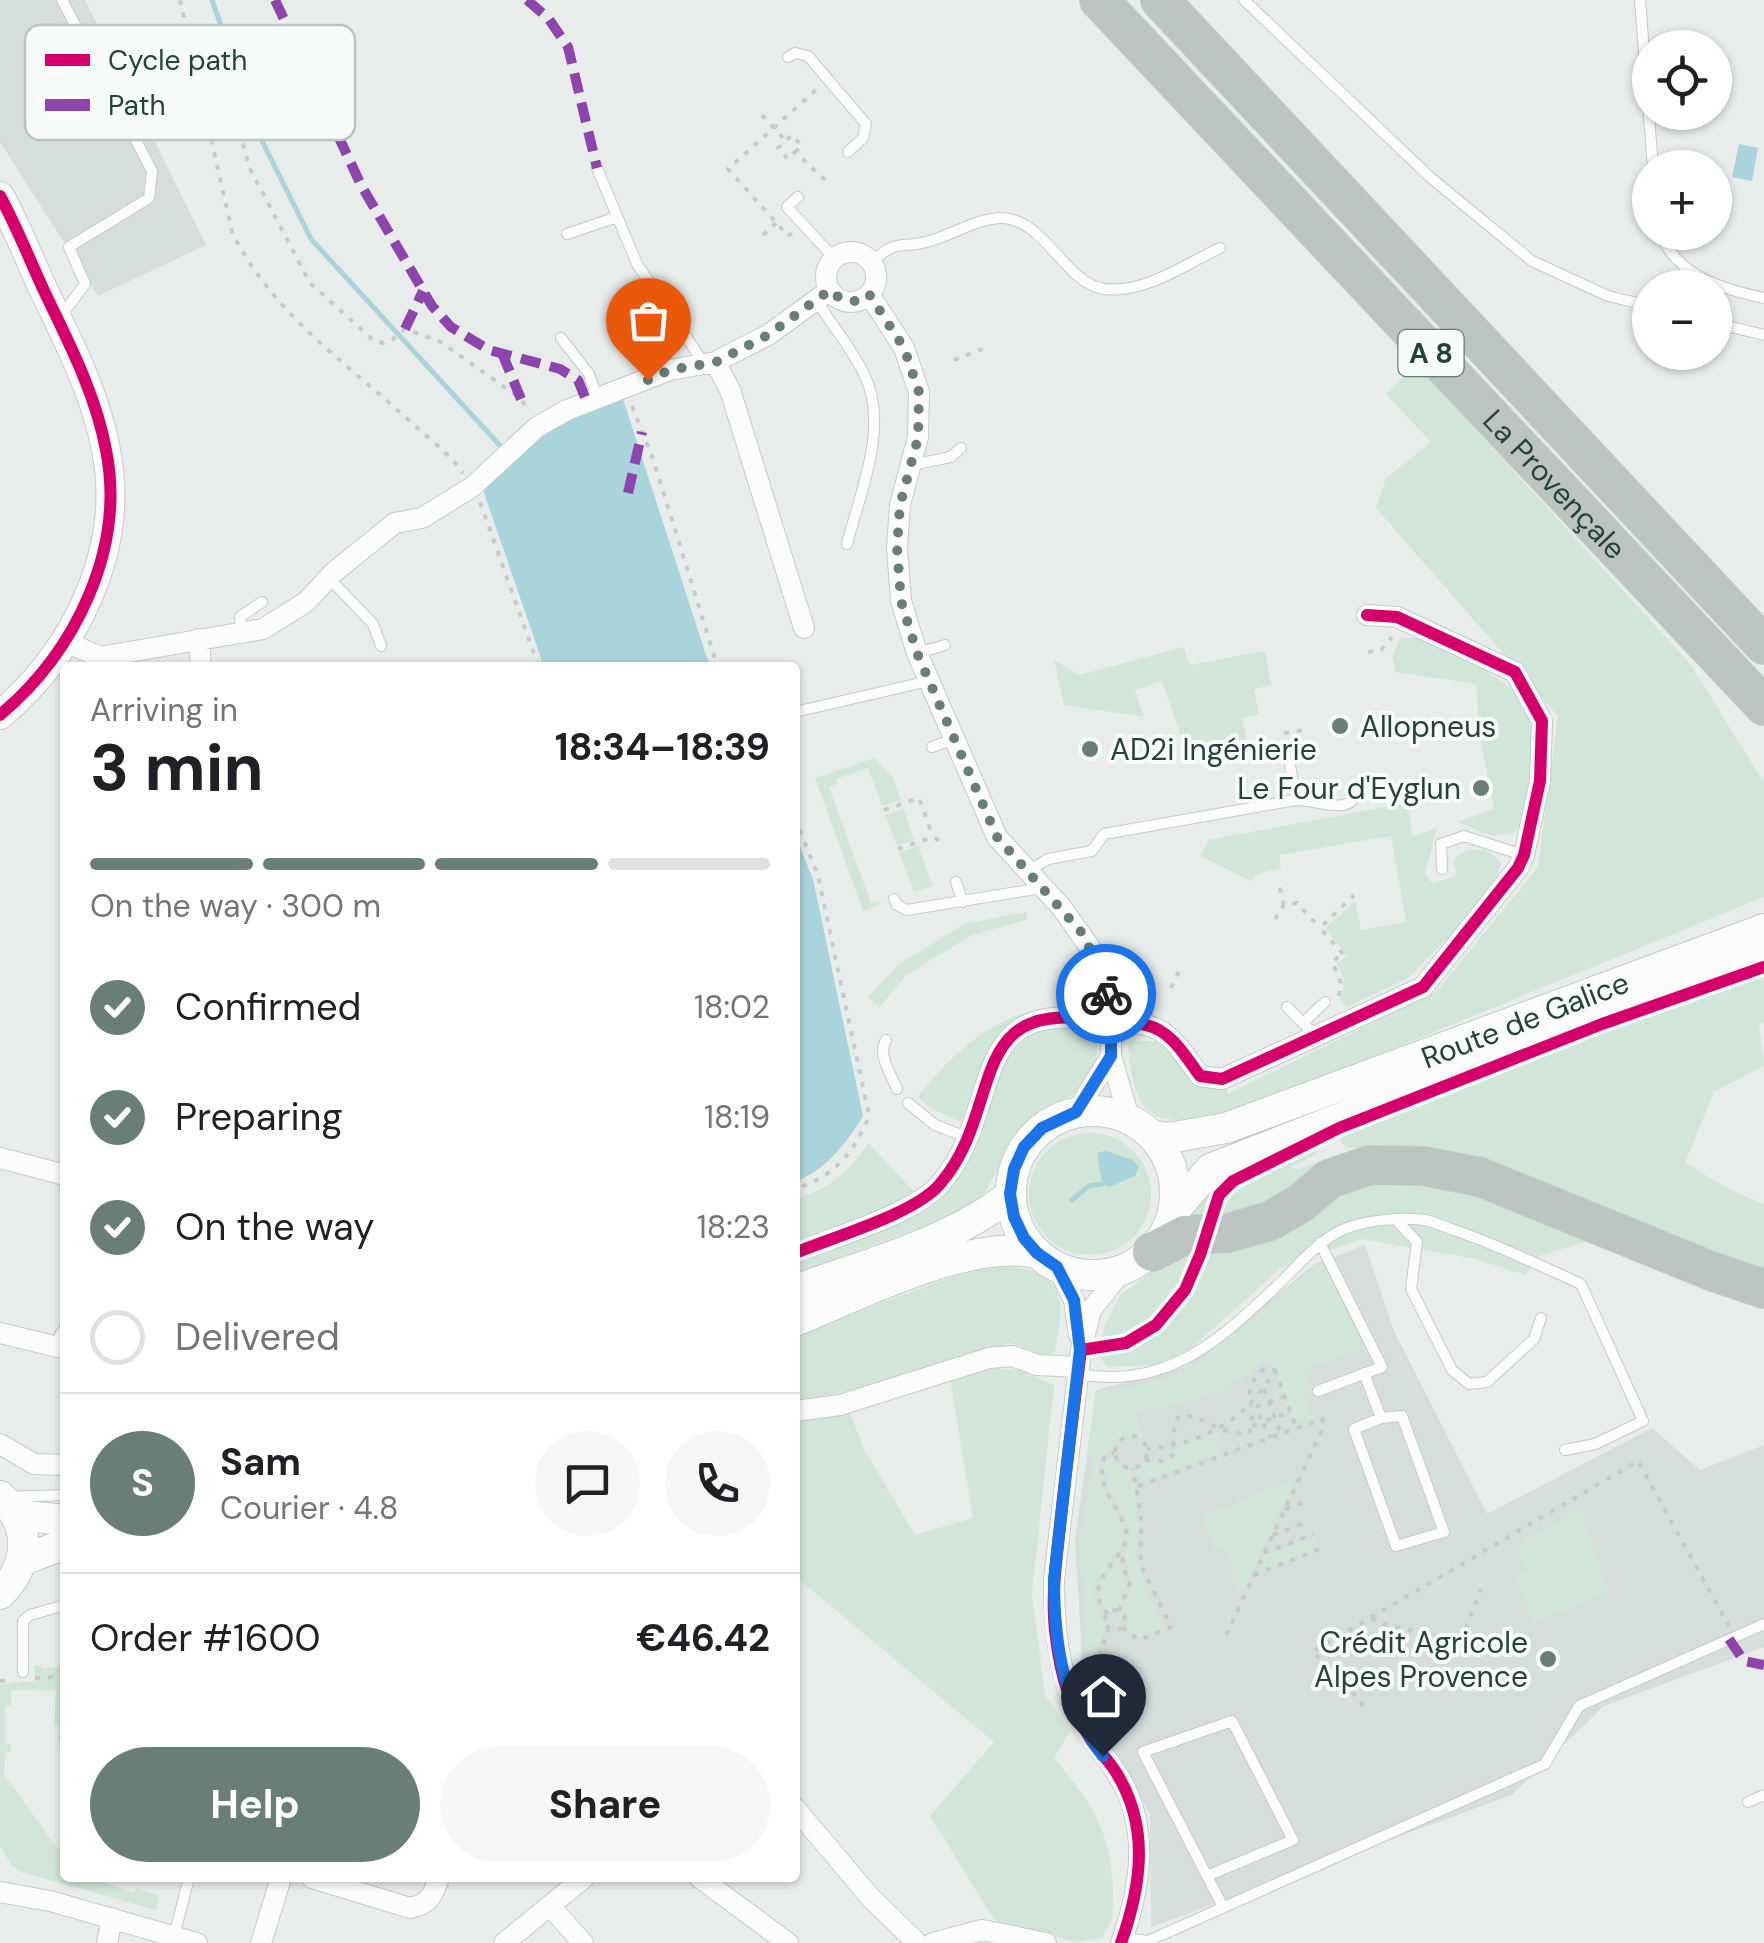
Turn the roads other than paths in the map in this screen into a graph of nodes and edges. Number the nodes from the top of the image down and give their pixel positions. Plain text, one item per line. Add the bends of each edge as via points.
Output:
1 (62, 0) edge
2 (1099, 0) edge
3 (1160, 0) edge
4 (1244, 0) edge
5 (1640, 0) edge
6 (75, 25) edge
7 (788, 57) dead end
8 (136, 140) edge
9 (1651, 150) edge
10 (848, 152) dead end
11 (597, 168) dead end
12 (0, 196) edge
13 (798, 197) dead end
14 (616, 217) junction
15 (567, 234) dead end
16 (1220, 248) dead end
17 (1669, 250) edge
18 (834, 258) junction
19 (871, 262) junction
20 (869, 294) junction
21 (823, 296) junction
22 (1764, 298) edge
23 (1632, 302) edge
24 (59, 320) junction
25 (1732, 326) edge
26 (1764, 334) edge
27 (561, 338) dead end
28 (709, 362) junction
29 (597, 399) junction
30 (961, 448) dead end
31 (912, 466) junction
32 (847, 544) dead end
33 (328, 578) junction
34 (262, 602) dead end
35 (1367, 614) dead end
36 (804, 628) dead end
37 (241, 632) junction
38 (199, 639) junction
39 (66, 642) junction
40 (945, 645) dead end
41 (1764, 645) edge
42 (381, 646) dead end
43 (917, 653) junction
44 (201, 662) edge
45 (937, 688) junction
46 (1764, 706) edge
47 (800, 711) edge
48 (0, 714) edge
49 (954, 740) junction
50 (932, 747) dead end
51 (1290, 765) dead end
52 (1358, 786) dead end
53 (1296, 800) junction
54 (1524, 855) junction
55 (1442, 869) dead end
56 (1027, 872) junction
57 (956, 882) dead end
58 (1043, 888) junction
59 (894, 899) dead end
60 (963, 902) junction
61 (1764, 929) edge
62 (1764, 958) edge
63 (1325, 1002) dead end
64 (1288, 1006) dead end
65 (1111, 1023) junction
66 (1310, 1030) junction
67 (886, 1040) dead end
68 (1111, 1056) junction
69 (897, 1089) dead end
70 (908, 1103) dead end
71 (1076, 1112) junction
72 (1141, 1127) junction
73 (970, 1138) junction
74 (0, 1158) edge
75 (60, 1173) edge
76 (1010, 1194) junction
77 (1174, 1210) junction
78 (1398, 1222) junction
79 (1320, 1243) junction
80 (800, 1251) edge
81 (1047, 1260) junction
82 (1137, 1261) junction
83 (800, 1288) edge
84 (1764, 1288) edge
85 (1541, 1318) dead end
86 (800, 1319) edge
87 (0, 1334) edge
88 (60, 1348) edge
89 (1079, 1364) junction
90 (1364, 1373) junction
91 (1318, 1390) dead end
92 (800, 1410) edge
93 (1381, 1418) junction
94 (0, 1444) edge
95 (1565, 1450) dead end
96 (60, 1465) edge
97 (60, 1496) edge
98 (6, 1503) edge
99 (60, 1519) edge
100 (60, 1546) edge
101 (23, 1560) junction
102 (0, 1594) edge
103 (60, 1606) edge
104 (1764, 1624) edge
105 (23, 1672) dead end
106 (1764, 1795) edge
107 (1748, 1802) dead end
108 (800, 1814) edge
109 (1207, 1876) junction
110 (0, 1878) edge
111 (188, 1882) edge
112 (280, 1882) edge
113 (325, 1882) edge
114 (438, 1882) edge
115 (579, 1882) edge
116 (705, 1882) edge
117 (0, 1892) edge
118 (24, 1895) junction
119 (550, 1906) junction
120 (1223, 1907) junction
121 (112, 1918) junction
122 (174, 1936) junction
123 (1122, 1940) edge
124 (107, 1943) edge
125 (197, 1943) edge
126 (261, 1943) edge
127 (504, 1943) edge
128 (582, 1943) edge
129 (788, 1943) edge
130 (917, 1943) edge
131 (933, 1943) edge
132 (1046, 1943) edge

1 - 6 lane
2 - 46 highway, La Provençale / A 8
3 - 41 highway, La Provençale / A 8
4 - 23 lane via 1431,178 1532,261
5 - 9 lane
7 - 10 lane via 802,53 866,124 864,138
8 - 24 lane via 152,171 148,198 69,247 86,284
11 - 14 lane
12 - 24 street
13 - 18 lane via 787,207
14 - 15 lane
14 - 28 lane via 636,264
16 - 19 lane via 1145,284 1109,290 1088,286 1022,224 1001,218 928,242 892,244
17 - 22 lane via 1694,275
18 - 19 street via 853,252
18 - 21 street
19 - 20 street via 876,274
20 - 21 street via 857,301
20 - 31 street via 904,348 919,392
21 - 28 street via 768,335
21 - 32 lane via 866,378 876,415
24 - 39 street via 102,432 110,479 96,574
25 - 26 lane
27 - 29 lane via 589,374
28 - 29 street
28 - 36 street via 730,390
29 - 33 street via 536,428 476,484 422,518 395,523
30 - 31 lane
31 - 43 street via 897,548 901,601
33 - 37 street via 306,602 263,628
33 - 42 lane via 373,624
34 - 37 lane via 240,617
35 - 54 street via 1397,617 1515,672 1542,721 1540,781
37 - 38 street
38 - 39 street via 100,657
38 - 44 street
39 - 48 street
40 - 43 lane
43 - 45 street
45 - 47 lane
45 - 49 street
49 - 50 lane
49 - 56 street via 997,837
51 - 53 lane
52 - 53 lane via 1344,806
53 - 56 lane via 1104,834 1092,850 1048,859
54 - 55 lane via 1464,836 1441,844
54 - 66 street via 1423,987
56 - 58 street
57 - 60 lane
58 - 60 lane
58 - 65 street via 1093,952
59 - 60 lane via 907,910
61 - 72 main road, Route de Galice via 1226,1128 1169,1138
62 - 77 main road, Route de Galice via 1210,1169
63 - 66 lane
64 - 66 lane
65 - 66 street via 1168,1034 1200,1076 1222,1080
65 - 68 street
65 - 73 street via 1081,1015 1024,1026 1002,1044
67 - 69 lane via 883,1055
68 - 71 street
68 - 72 street
70 - 73 lane via 934,1125
71 - 72 main road via 1100,1111
71 - 76 main road via 1042,1128 1024,1147
72 - 77 main road via 1171,1163
73 - 80 street via 938,1188 911,1206
74 - 75 street
76 - 81 main road via 1024,1238
76 - 83 main road via 959,1229
77 - 82 main road via 1167,1231
78 - 79 lane via 1360,1224
78 - 85 lane via 1417,1242 1411,1289 1452,1370 1469,1384 1487,1382 1534,1339
78 - 95 lane via 1425,1220 1490,1242 1581,1284 1643,1421
79 - 89 lane via 1205,1349 1156,1374 1102,1378
79 - 90 lane via 1382,1367
81 - 82 main road via 1101,1275
81 - 86 main road via 1019,1249 965,1254
81 - 89 street via 1074,1300
82 - 84 highway via 1186,1235 1270,1221 1329,1178 1370,1165 1423,1166 1480,1177
82 - 89 street via 1091,1310
87 - 88 street
89 - 92 street via 989,1358 840,1405
89 - 123 street via 1054,1579 1056,1638 1076,1711 1118,1774 1138,1831 1138,1886
90 - 91 lane
90 - 93 lane
93 - 93 lane via 1354,1429 1396,1546 1444,1532 1402,1416
94 - 96 street via 34,1464
97 - 98 lane
98 - 99 main road
98 - 101 main road via 25,1545
100 - 101 main road
101 - 102 main road
103 - 105 lane via 23,1621
104 - 120 lane via 1579,1706 1545,1764
106 - 107 lane
108 - 130 street
109 - 109 lane via 1144,1752 1232,1721 1293,1840
109 - 120 lane
110 - 118 street
111 - 122 lane
112 - 126 street
113 - 114 street via 410,1908 424,1905
115 - 119 street
116 - 129 street
117 - 118 street
118 - 121 street
119 - 127 street
119 - 128 street
120 - 123 lane via 1148,1941
121 - 122 street
121 - 124 street
122 - 125 street
131 - 132 street via 982,1930

